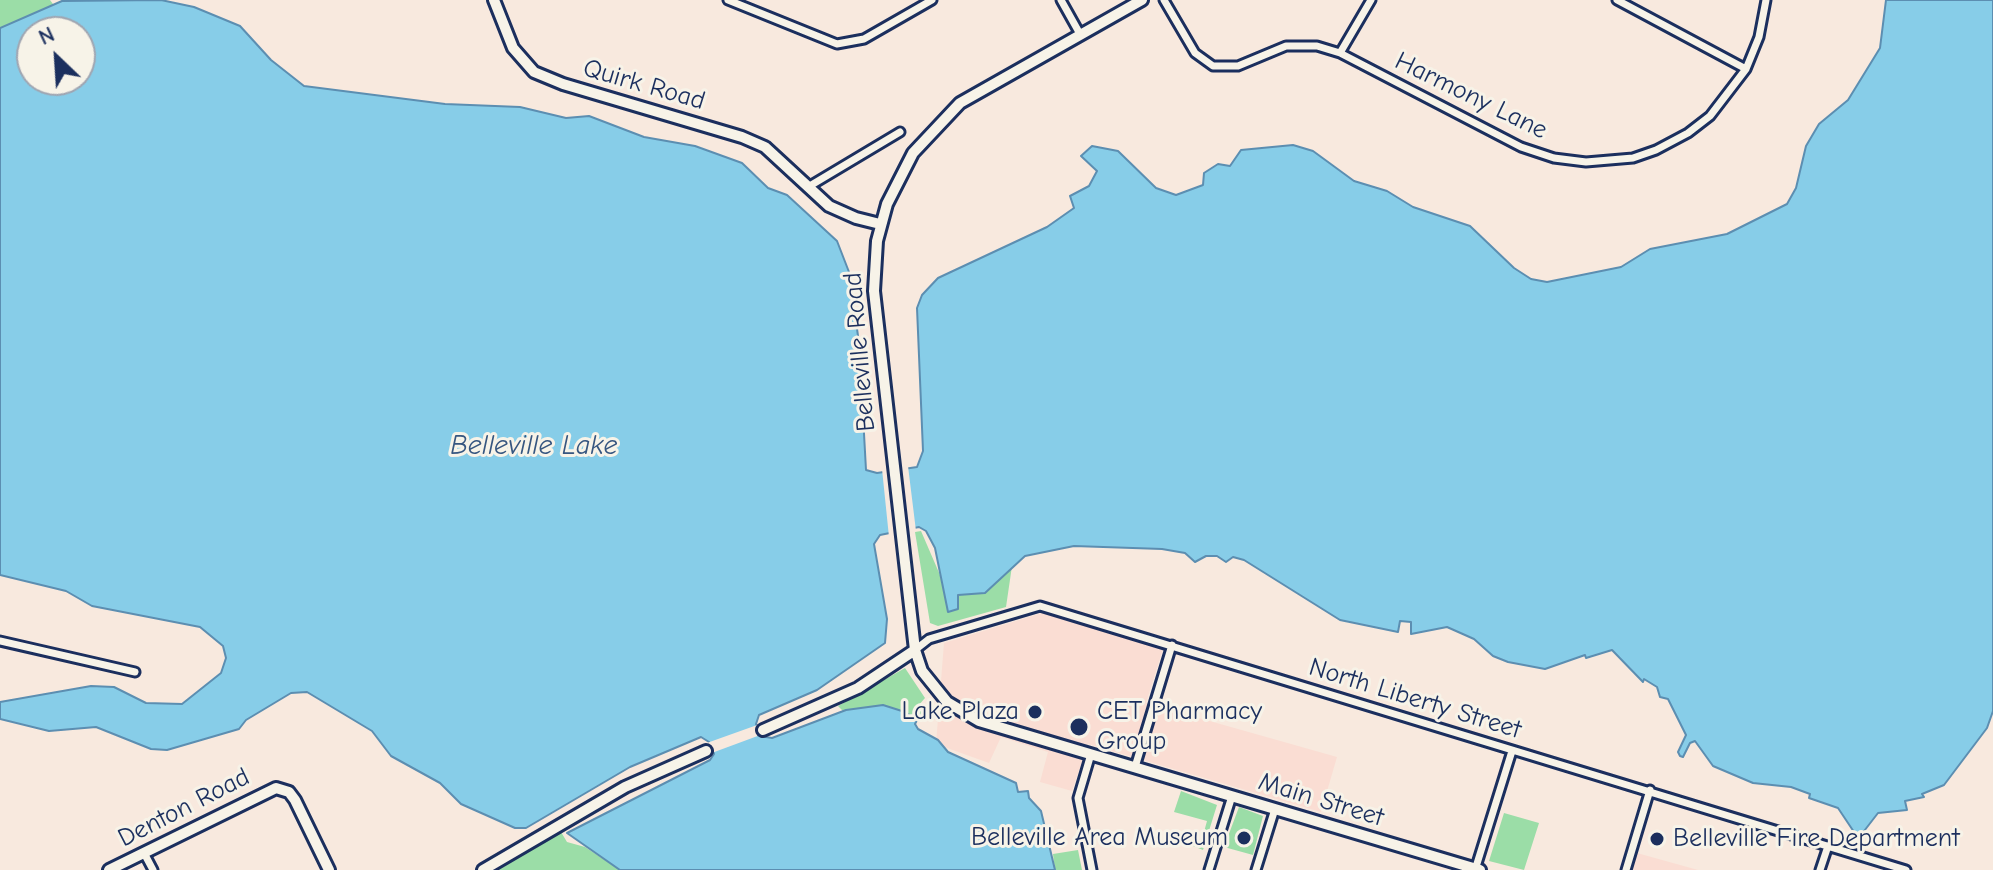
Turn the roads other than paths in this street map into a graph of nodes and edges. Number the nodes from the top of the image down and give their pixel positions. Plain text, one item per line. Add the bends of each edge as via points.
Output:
1 (494, 0) edge
2 (728, 0) edge
3 (932, 0) edge
4 (1142, 0) edge
5 (1164, 0) edge
6 (1371, 0) edge
7 (1617, 0) edge
8 (1766, 0) edge
9 (1063, 1) edge
10 (1080, 34) junction
11 (1340, 53) junction
12 (1746, 69) junction
13 (900, 132) dead end
14 (808, 187) junction
15 (880, 224) junction
16 (0, 641) edge
17 (1172, 645) junction
18 (915, 650) junction
19 (135, 672) dead end
20 (930, 684) joint
21 (763, 730) dead end
22 (706, 751) dead end
23 (1512, 751) junction
24 (1091, 754) junction
25 (1135, 767) junction
26 (1650, 790) junction
27 (1232, 796) junction
28 (1275, 809) junction
29 (1828, 846) junction
30 (144, 853) junction
31 (109, 870) edge
32 (153, 870) edge
33 (329, 870) edge
34 (483, 870) edge
35 (1092, 870) edge
36 (1209, 870) edge
37 (1256, 870) edge
38 (1477, 870) edge
39 (1626, 870) edge
40 (1820, 870) edge
41 (1906, 870) edge

1 - 14 main road, Quirk Road via 513,48 534,72 742,137 765,147
2 - 3 street via 837,44 864,39
4 - 10 main road, Belleville Road
5 - 11 street, Harmony Lane via 1195,53 1213,66 1238,66 1294,44
6 - 11 street
7 - 12 street
8 - 12 street, Harmony Lane
9 - 10 street
10 - 15 main road, Belleville Road via 975,92 942,118 902,170
11 - 12 street, Harmony Lane via 1521,147 1586,162 1633,158 1678,140 1719,107
13 - 14 street
14 - 15 main road, Quirk Road via 842,213
15 - 18 main road, Belleville Road via 874,291
16 - 19 street
17 - 18 street, North Liberty Street via 1040,606 929,639
17 - 23 street, North Liberty Street
17 - 25 street
18 - 20 main road, Belleville Road
18 - 21 main road via 858,688
20 - 24 main road, Main Street via 971,717
22 - 34 main road via 625,787
23 - 26 street, North Liberty Street
23 - 38 street
24 - 25 main road, Main Street
24 - 35 street via 1078,798
25 - 27 main road, Main Street
26 - 29 street, North Liberty Street
26 - 39 street
27 - 28 main road, Main Street
27 - 36 street
28 - 37 street
28 - 38 main road, Main Street
29 - 40 street
29 - 41 street, North Liberty Street
30 - 31 main road, Denton Road
30 - 32 street
30 - 33 main road, Denton Road via 276,788 295,800

